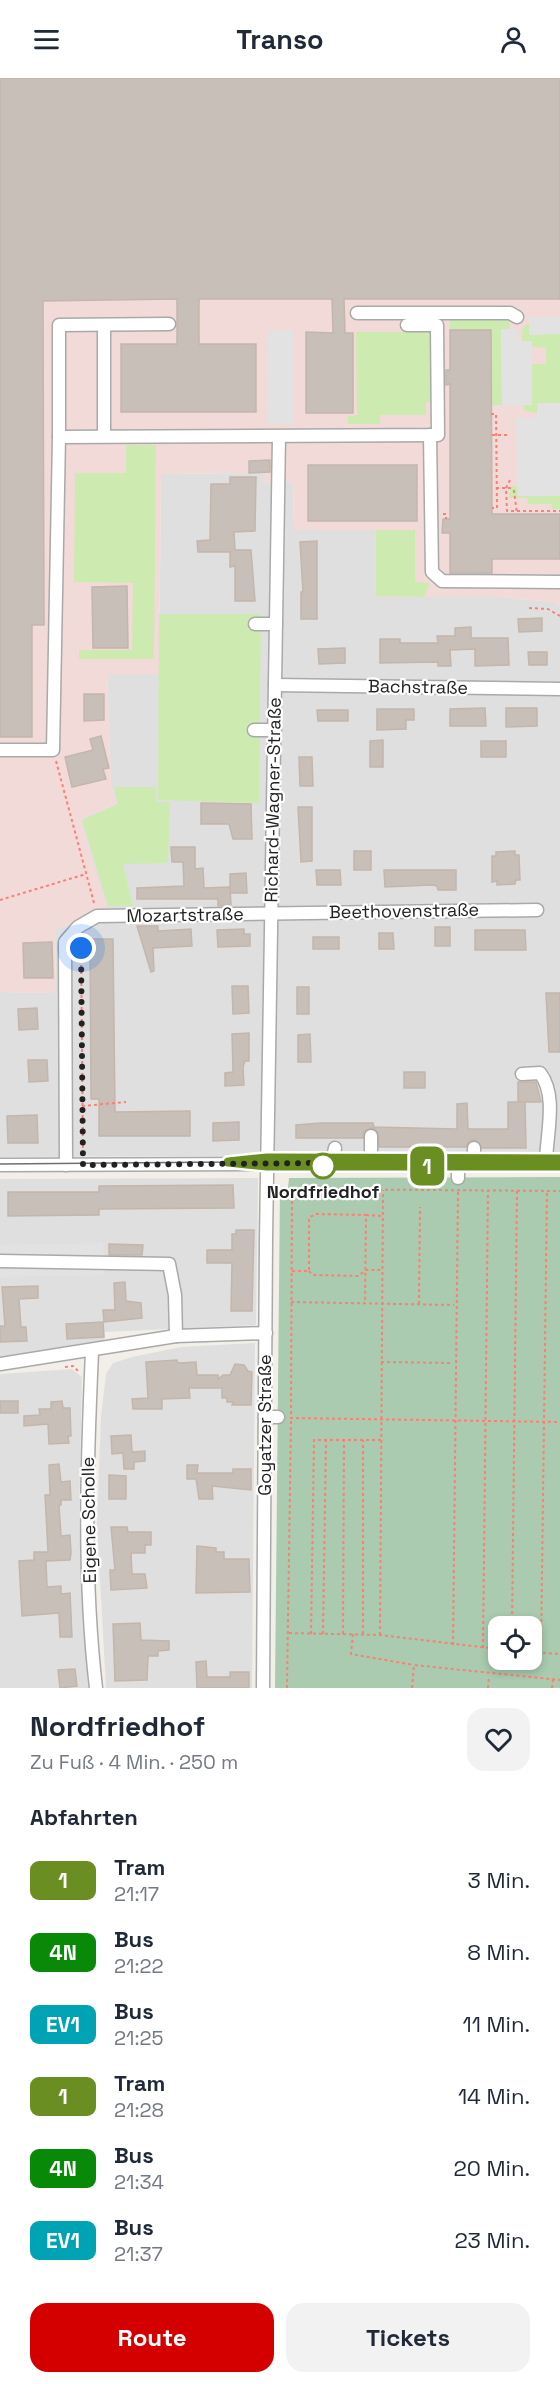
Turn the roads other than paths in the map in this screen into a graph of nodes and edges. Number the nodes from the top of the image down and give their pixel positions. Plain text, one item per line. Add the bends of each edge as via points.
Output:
1 (516, 304) dead end
2 (357, 313) dead end
3 (169, 324) dead end
4 (104, 325) junction
5 (407, 325) dead end
6 (430, 435) junction
7 (104, 436) junction
8 (59, 437) junction
9 (279, 437) junction
10 (560, 582) edge
11 (255, 624) dead end
12 (276, 624) junction
13 (275, 685) junction
14 (560, 689) edge
15 (254, 730) dead end
16 (275, 730) junction
17 (0, 750) edge
18 (537, 910) dead end
19 (272, 913) junction
20 (522, 1074) dead end
21 (554, 1112) edge
22 (371, 1136) dead end
23 (474, 1148) dead end
24 (267, 1163) junction
25 (371, 1163) junction
26 (458, 1163) junction
27 (474, 1163) junction
28 (546, 1163) junction
29 (560, 1163) edge
30 (0, 1165) edge
31 (66, 1165) junction
32 (459, 1181) road end
33 (0, 1261) edge
34 (266, 1333) junction
35 (176, 1336) junction
36 (92, 1352) junction
37 (0, 1364) edge
38 (96, 1688) edge
39 (263, 1688) edge

1 - 2 street via 517,317 510,313
3 - 4 street
4 - 7 street
4 - 8 street via 59,325
5 - 6 street via 437,325 438,435
6 - 9 street
6 - 10 street via 432,572 437,578
7 - 8 street
7 - 9 street
8 - 17 street via 53,750
9 - 12 street, Richard-Wagner-Straße
11 - 12 street
12 - 13 street, Richard-Wagner-Straße
13 - 14 street, Bachstraße
13 - 16 street, Richard-Wagner-Straße
15 - 16 street
16 - 19 street, Richard-Wagner-Straße
18 - 19 street, Beethovenstraße
19 - 24 street, Richard-Wagner-Straße
19 - 31 street, Mozartstraße via 97,916 65,942
20 - 21 street via 540,1074 547,1082
21 - 28 street
22 - 25 street
23 - 27 street
24 - 25 street via 332,1153
24 - 31 street
24 - 34 street, Goyatzer Straße
25 - 26 street
26 - 27 street
26 - 32 street
27 - 28 street
28 - 29 street
30 - 31 street
33 - 35 street via 169,1264
34 - 35 street via 222,1340
34 - 39 street, Goyatzer Straße via 271,1417
35 - 36 street
36 - 37 street
36 - 38 street, Eigene Scholle via 88,1555

